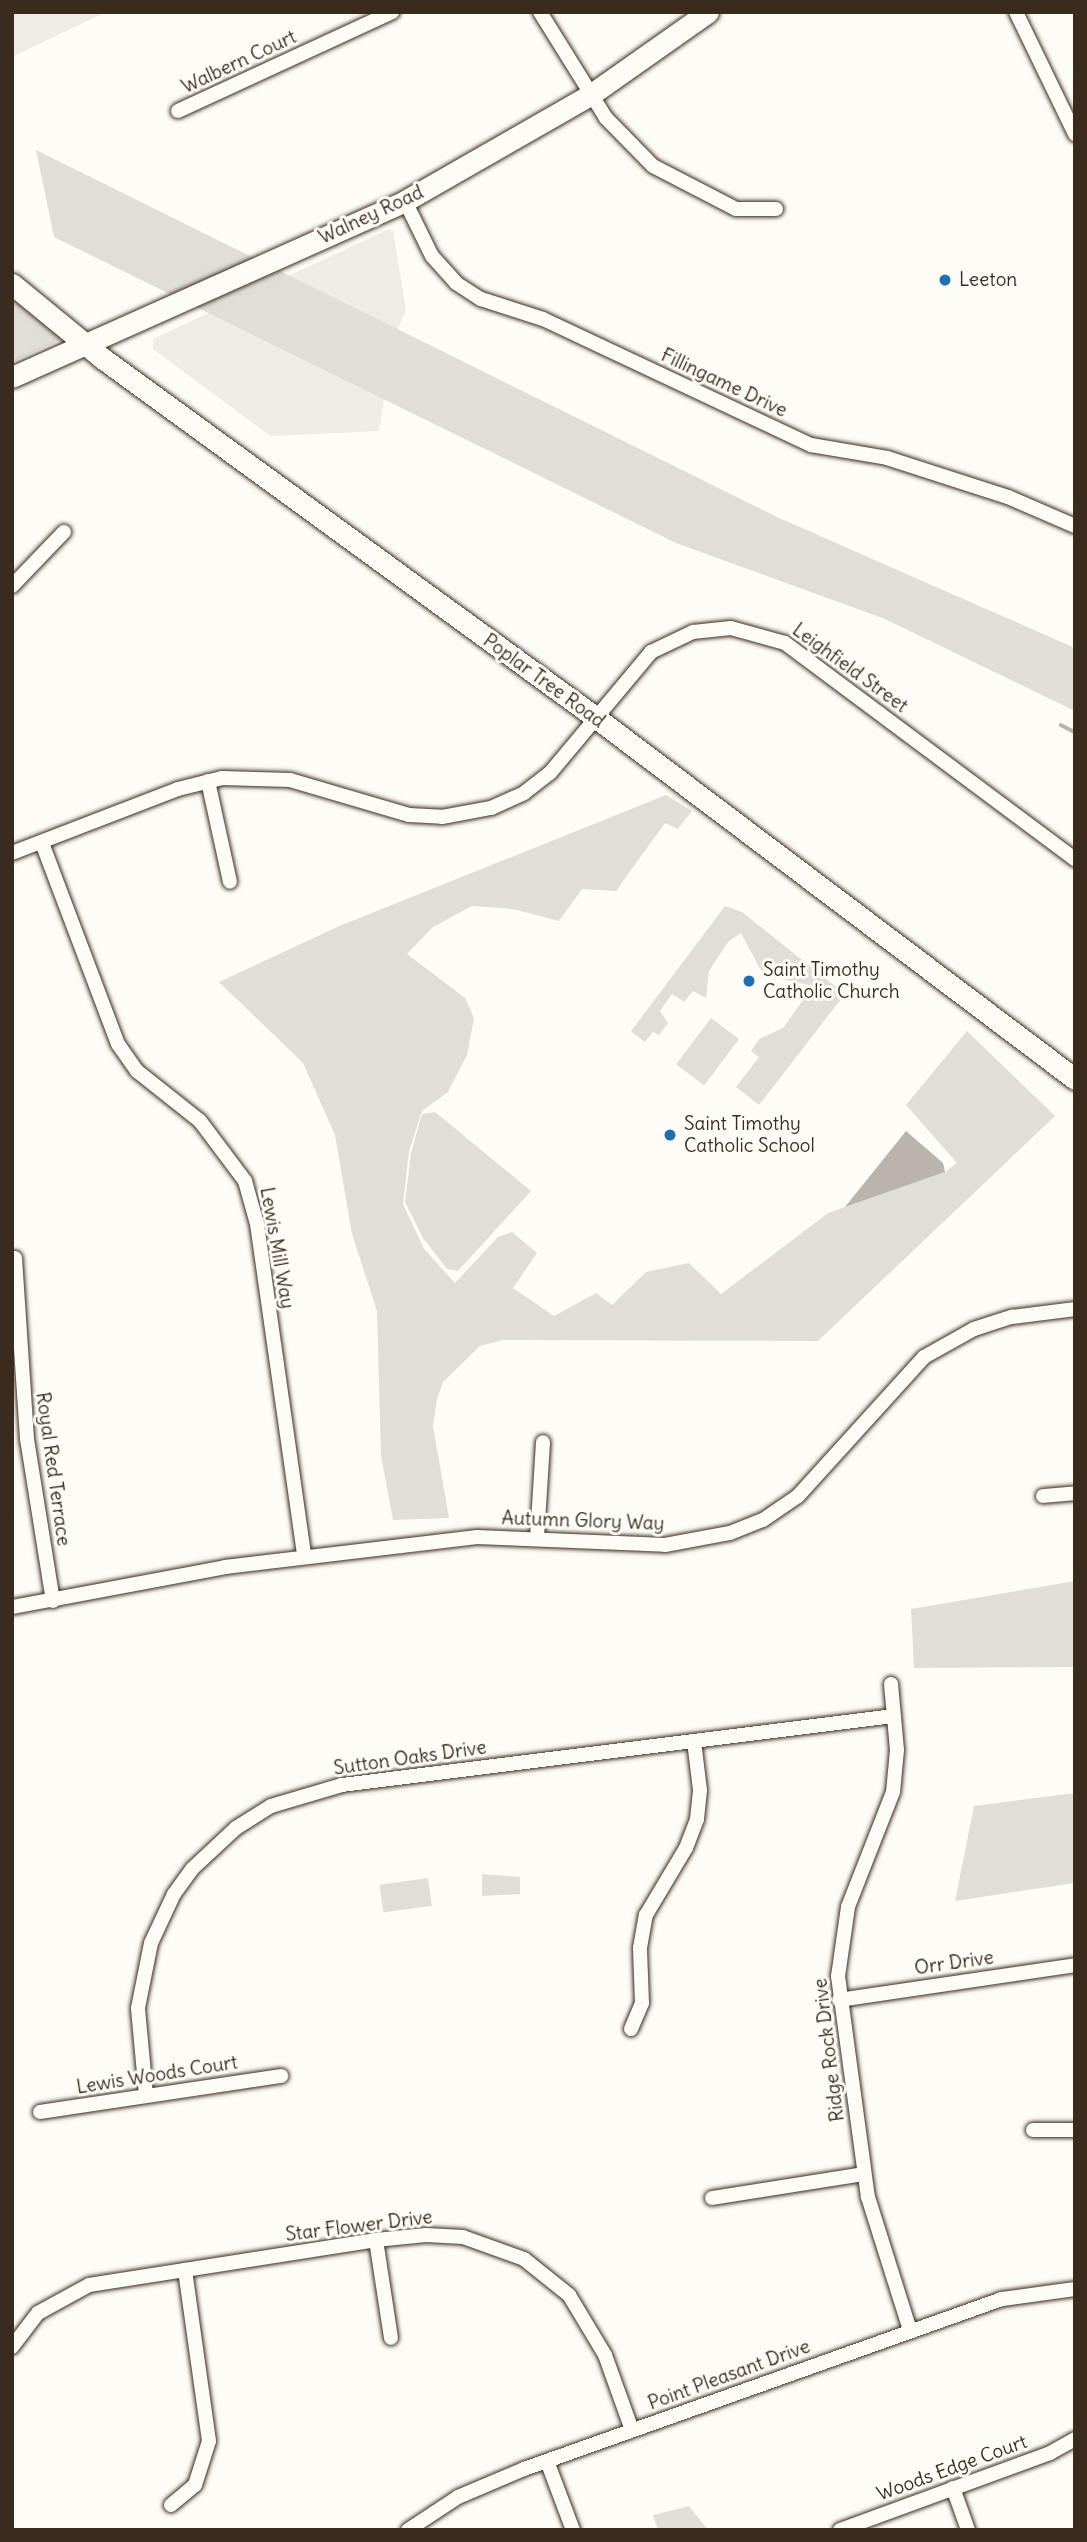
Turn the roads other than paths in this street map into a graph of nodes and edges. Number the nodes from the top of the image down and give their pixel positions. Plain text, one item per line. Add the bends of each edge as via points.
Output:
1 (392, 12) edge
2 (540, 12) edge
3 (708, 12) edge
4 (1016, 12) edge
5 (590, 95) junction
6 (178, 111) dead end
7 (1075, 134) edge
8 (405, 201) junction
9 (776, 209) dead end
10 (12, 284) edge
11 (86, 345) junction
12 (12, 377) edge
13 (1075, 526) edge
14 (64, 531) dead end
15 (12, 586) edge
16 (595, 717) junction
17 (208, 781) junction
18 (42, 843) junction
19 (12, 853) edge
20 (1075, 859) edge
21 (229, 882) dead end
22 (1075, 1079) edge
23 (15, 1258) dead end
24 (1075, 1309) edge
25 (543, 1442) dead end
26 (1075, 1493) edge
27 (1043, 1496) dead end
28 (537, 1538) junction
29 (304, 1556) junction
30 (53, 1601) junction
31 (12, 1607) edge
32 (891, 1684) dead end
33 (894, 1716) junction
34 (694, 1741) junction
35 (1075, 1965) edge
36 (839, 2000) junction
37 (631, 2029) dead end
38 (281, 2076) dead end
39 (146, 2095) junction
40 (40, 2112) dead end
41 (1032, 2130) dead end
42 (1075, 2130) edge
43 (864, 2174) junction
44 (712, 2198) dead end
45 (376, 2241) junction
46 (185, 2270) junction
47 (1075, 2289) edge
48 (910, 2330) junction
49 (391, 2338) dead end
50 (12, 2347) edge
51 (632, 2430) junction
52 (1075, 2439) edge
53 (547, 2461) junction
54 (953, 2488) junction
55 (171, 2505) dead end
56 (408, 2530) edge
57 (573, 2530) edge
58 (840, 2530) edge
59 (968, 2530) edge

1 - 6 street, Walbern Court
2 - 5 street
3 - 5 main road, Walney Road
4 - 7 street
5 - 8 main road, Walney Road
5 - 9 street via 637,153 672,179 736,209
8 - 11 main road, Walney Road
8 - 13 street, Fillingame Drive via 432,256 456,283 481,299 543,319 811,445 887,458 1008,497
10 - 11 main road, Poplar Tree Road
11 - 12 main road, Walney Road
11 - 16 main road, Poplar Tree Road
14 - 15 street
16 - 17 street, Leighfield Street via 541,781 508,801 460,816 409,815 273,778
16 - 20 street, Leighfield Street via 635,667 670,640 706,629 755,631 785,643 818,666
16 - 22 main road, Poplar Tree Road
17 - 18 street, Leighfield Street
17 - 21 street
18 - 19 street, Leighfield Street
18 - 29 street, Lewis Mill Way via 118,1044 137,1072 200,1121 245,1181 257,1224
23 - 30 street, Royal Red Terrace via 27,1438
24 - 28 street, Autumn Glory Way via 999,1321 974,1329 924,1357 892,1387 832,1462 798,1496 763,1520 730,1533 665,1545
25 - 28 street
26 - 27 street
28 - 29 street, Autumn Glory Way via 477,1537
29 - 30 street, Autumn Glory Way
30 - 31 street, Autumn Glory Way
32 - 33 street, Ridge Rock Drive
33 - 34 street, Sutton Oaks Drive
33 - 36 street, Ridge Rock Drive via 893,1792 848,1908 839,1947
34 - 37 street via 700,1790 697,1819 686,1848 646,1915 640,1948 642,2003
34 - 39 street, Sutton Oaks Drive via 342,1785 290,1798 253,1816 220,1840 188,1874 151,1943 138,2008
35 - 36 street, Orr Drive
36 - 43 street, Ridge Rock Drive
38 - 39 street, Lewis Woods Court
39 - 40 street, Lewis Woods Court
41 - 42 street
43 - 44 street
43 - 48 street, Ridge Rock Drive via 880,2247
45 - 46 street, Star Flower Drive
45 - 49 street
45 - 51 street, Star Flower Drive via 426,2235 463,2237 507,2251 541,2270 569,2295 593,2328
46 - 50 street, Star Flower Drive via 76,2290 38,2314
46 - 55 street via 209,2441 195,2485
47 - 48 street, Point Pleasant Drive via 1002,2299
48 - 51 street, Point Pleasant Drive
51 - 53 street, Point Pleasant Drive
52 - 54 street, Woods Edge Court via 1050,2453
53 - 56 street, Point Pleasant Drive via 458,2497
53 - 57 street
54 - 58 street, Woods Edge Court
54 - 59 street

